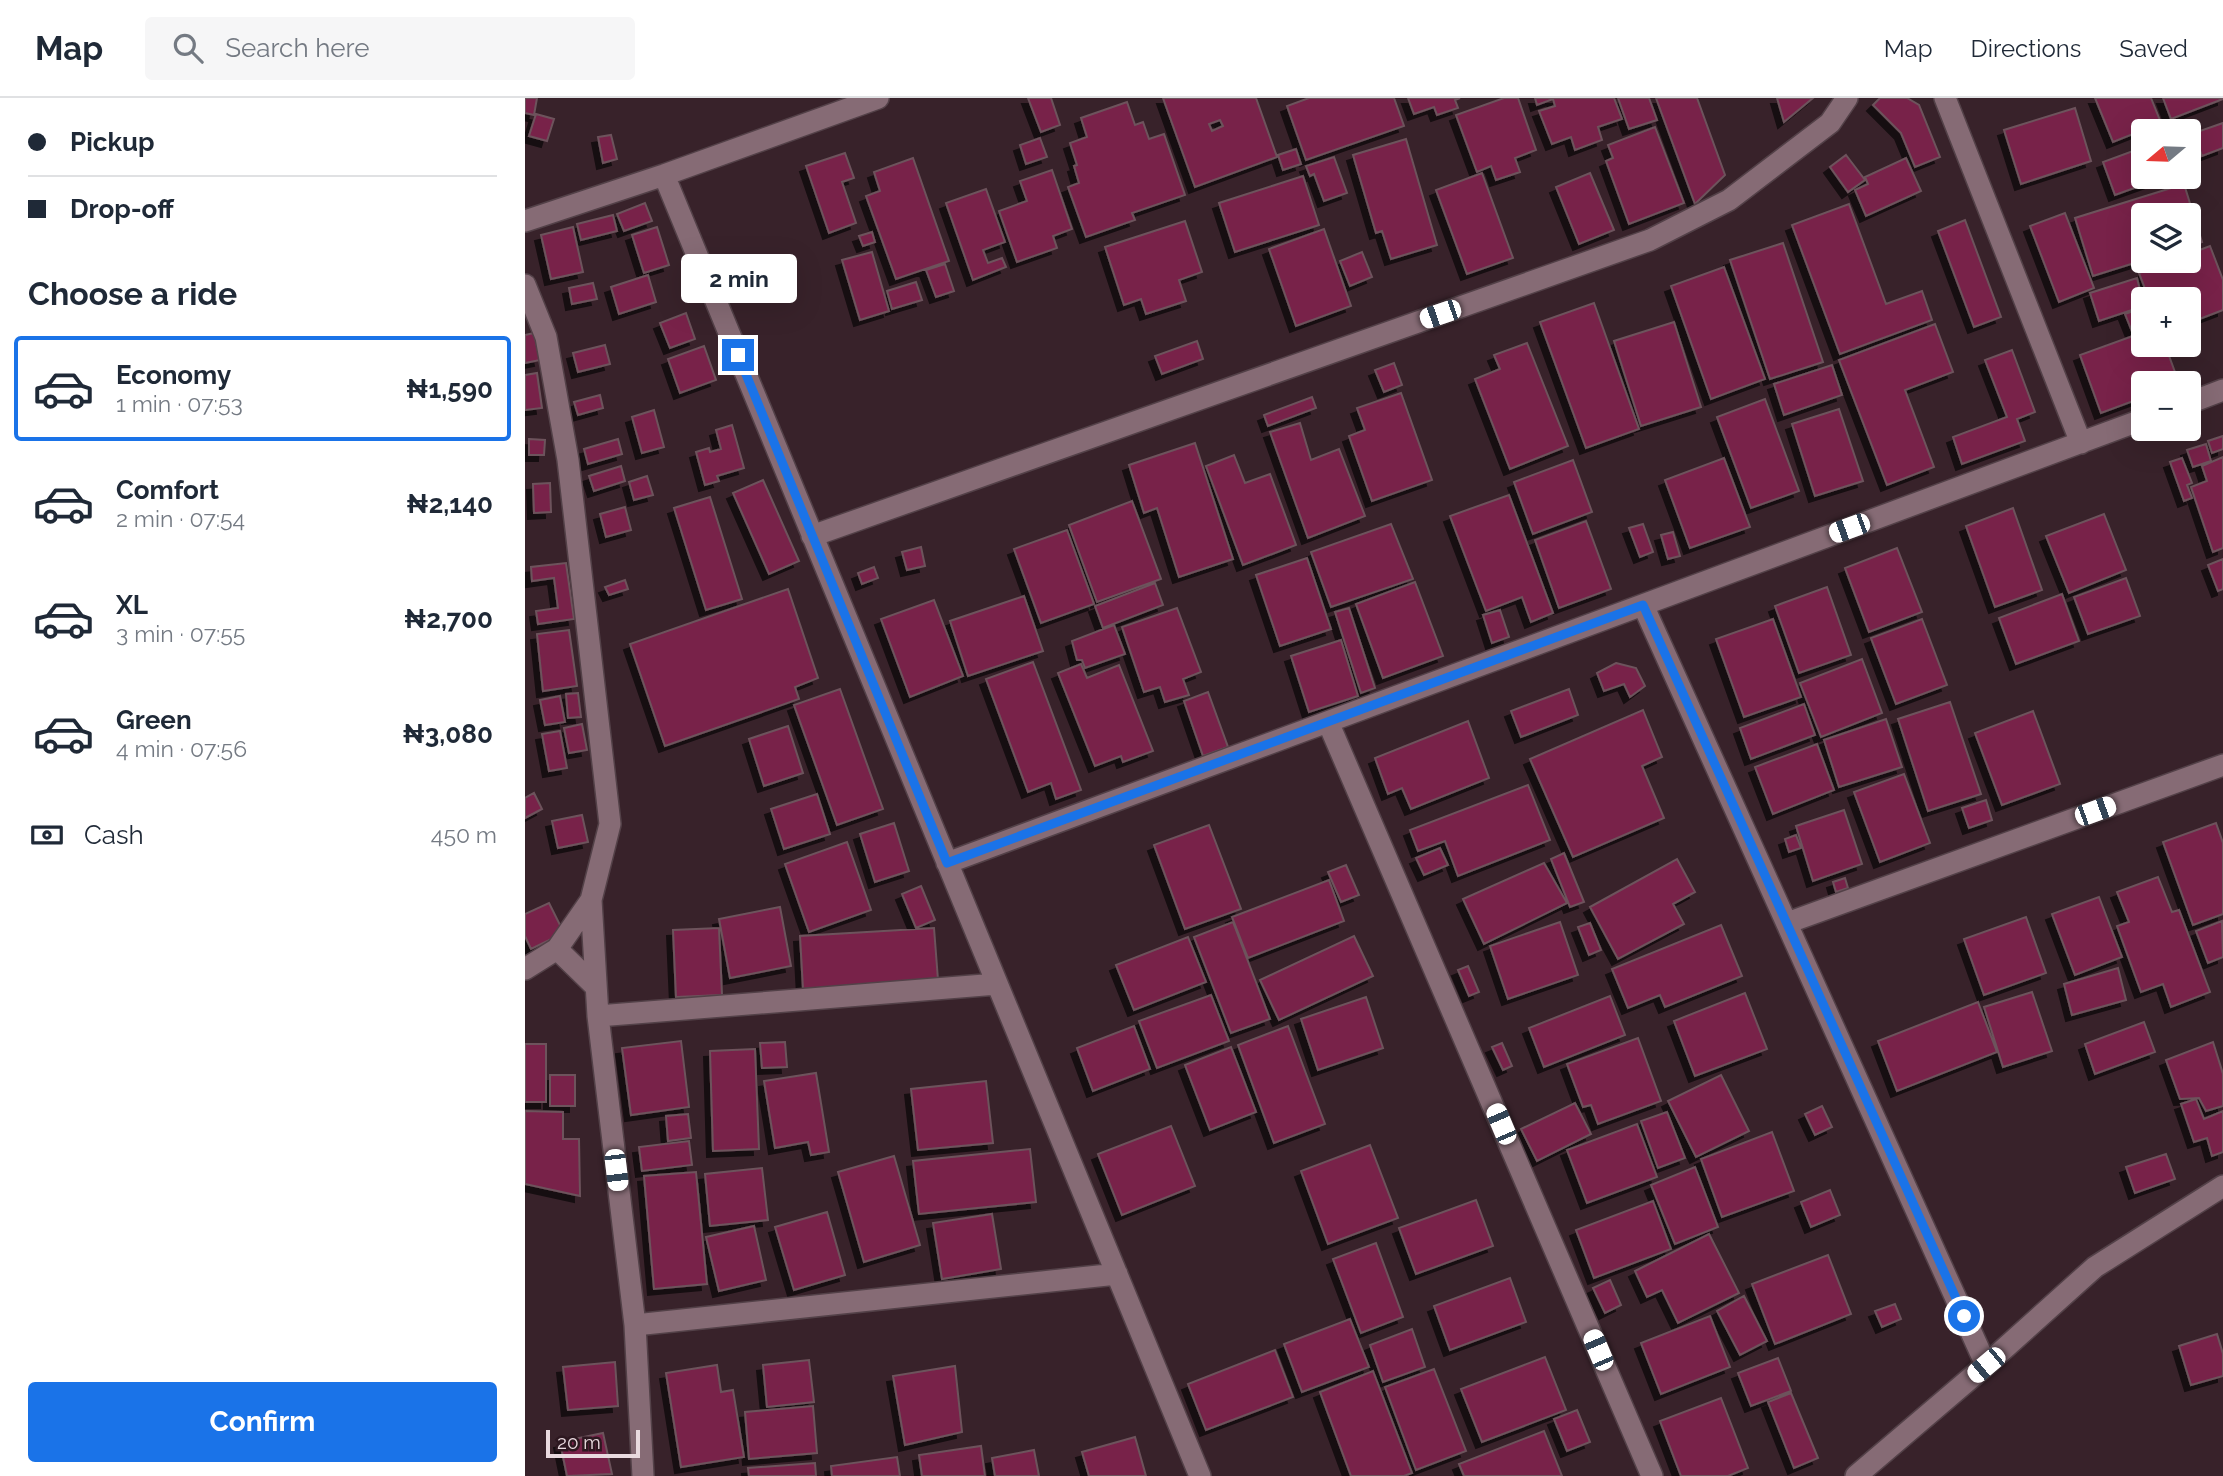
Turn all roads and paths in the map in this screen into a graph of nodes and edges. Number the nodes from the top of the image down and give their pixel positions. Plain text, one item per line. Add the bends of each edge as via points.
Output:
1 (878, 98) edge
2 (1847, 98) edge
3 (1945, 98) edge
4 (664, 175) junction
5 (525, 221) edge
6 (525, 285) edge
7 (2223, 390) edge
8 (2201, 398) edge
9 (2131, 424) edge
10 (2081, 443) junction
11 (812, 536) junction
12 (1643, 605) junction
13 (1328, 722) junction
14 (2223, 765) edge
15 (947, 863) junction
16 (591, 900) junction
17 (1787, 923) junction
18 (557, 949) junction
19 (525, 969) edge
20 (997, 984) junction
21 (596, 988) junction
22 (598, 1016) junction
23 (2223, 1186) edge
24 (1117, 1274) junction
25 (635, 1325) junction
26 (1986, 1365) junction
27 (643, 1476) edge
28 (1201, 1476) edge
29 (1652, 1476) edge
30 (1856, 1476) edge

1 - 4 street
2 - 11 street via 1830,122 1729,200 1650,240
3 - 10 street
4 - 5 street
4 - 11 street
6 - 16 street via 546,337 568,460 610,824
7 - 8 street
9 - 10 street
10 - 12 street
11 - 15 street
12 - 13 street
12 - 17 street
13 - 15 street
13 - 29 street
14 - 17 street
15 - 20 street
16 - 18 street
16 - 21 street
17 - 26 street
18 - 19 street
18 - 21 street
20 - 22 street
20 - 24 street
21 - 22 street
22 - 25 street
23 - 26 street via 2095,1267
24 - 25 street
24 - 28 street
25 - 27 street
26 - 30 street

